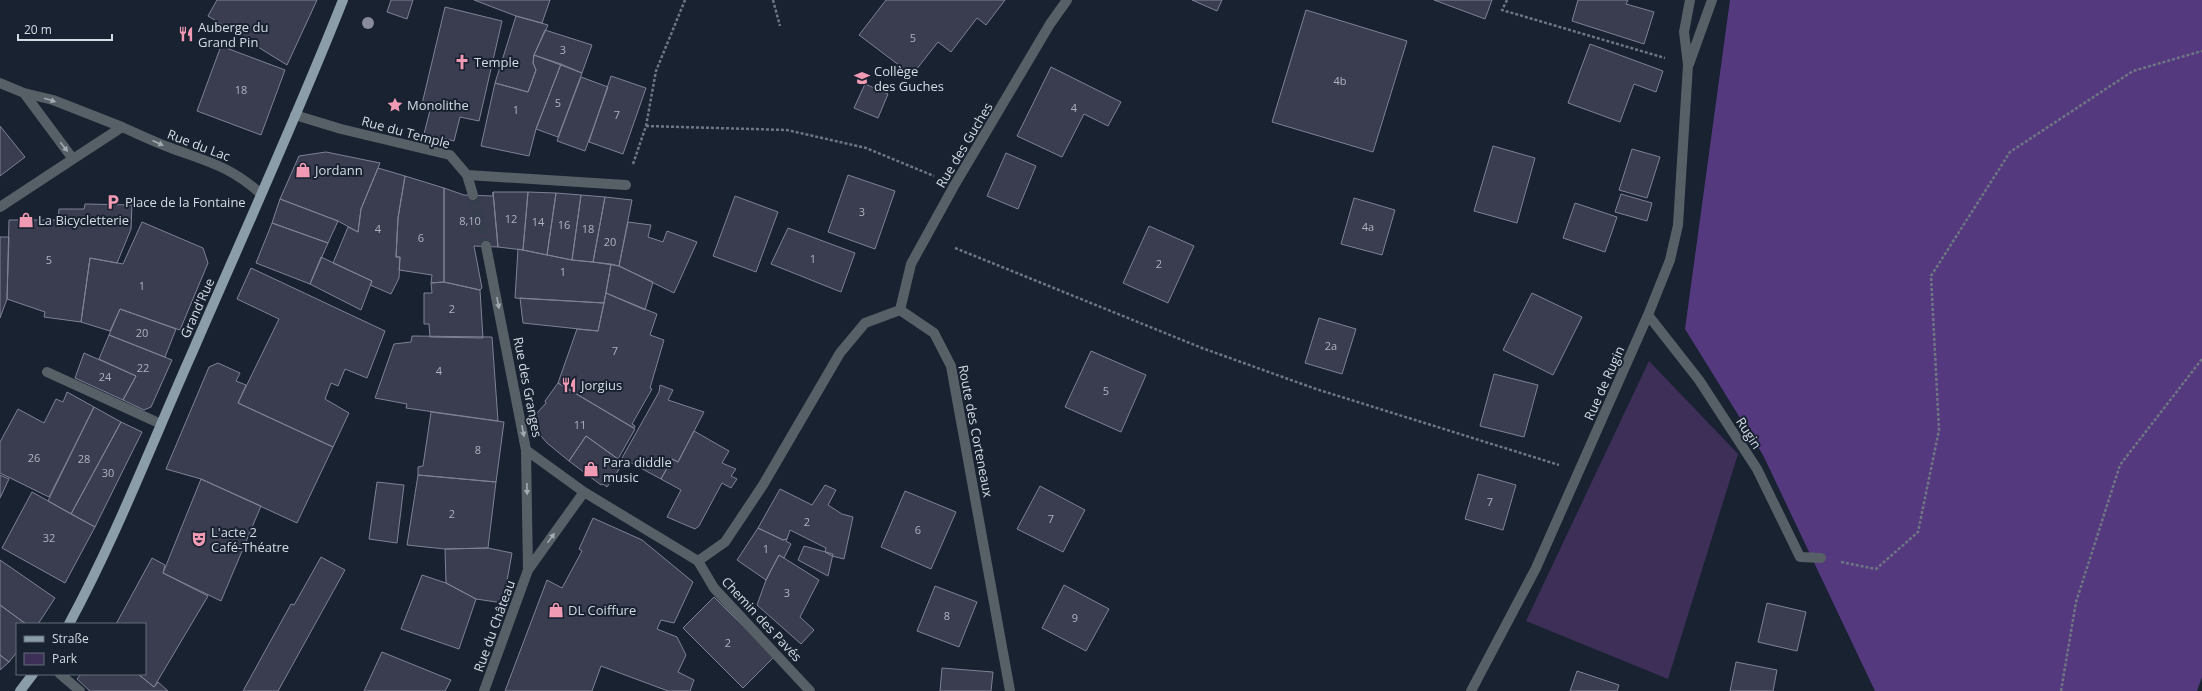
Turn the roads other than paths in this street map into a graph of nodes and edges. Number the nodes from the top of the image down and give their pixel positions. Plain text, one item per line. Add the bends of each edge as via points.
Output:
1 (343, 0) edge
2 (1067, 0) edge
3 (1690, 0) edge
4 (1712, 0) edge
5 (1688, 65) junction
6 (0, 83) edge
7 (24, 93) junction
8 (295, 115) junction
9 (122, 127) junction
10 (73, 159) junction
11 (467, 175) junction
12 (626, 185) road end
13 (261, 194) junction
14 (474, 195) tunnel mouth
15 (0, 207) edge
16 (486, 246) tunnel mouth
17 (900, 310) junction
18 (1648, 315) junction
19 (47, 372) dead end
20 (161, 424) junction
21 (526, 450) junction
22 (584, 492) junction
23 (1821, 558) road end
24 (698, 561) junction
25 (528, 570) junction
26 (70, 623) edge
27 (32, 675) edge
28 (61, 675) edge
29 (20, 691) edge
30 (80, 691) edge
31 (484, 691) edge
32 (810, 691) edge
33 (1010, 691) edge
34 (1471, 691) edge

1 - 8 main road, Grand'Rue
2 - 17 street, Rue des Guches via 1050,24 954,186 911,264
3 - 5 street, Rue de Rugin via 1684,32
4 - 5 street, Rue de Rugin
5 - 18 street, Rue de Rugin via 1678,225 1670,260
6 - 7 street
7 -> 9 street via 52,100
7 -> 10 street
8 - 11 street, Rue du Temple via 341,129 450,155
8 - 13 main road, Grand'Rue
9 - 10 street
9 -> 13 street, Rue du Lac via 169,148 225,167 246,180
10 - 15 street
11 - 12 street
11 - 14 street
13 - 20 main road, Grand'Rue
16 -> 21 street, Rue des Granges
17 - 24 street via 865,323 840,353 764,485 734,529 725,542
17 - 33 street, Route des Corteneaux via 934,333 952,366
18 - 23 street, Rugin via 1699,380 1757,469 1800,557
18 - 34 street, Rue de Rugin via 1536,568
19 - 20 street
20 - 26 main road, Grand'Rue via 86,594
21 - 22 street, Rue des Granges
21 -> 25 street, Rue du Château
22 - 24 street, Rue des Granges
25 -> 22 street, Rue du Château
24 - 32 street, Chemin des Pavés via 714,588
25 - 31 street, Rue du Château
27 - 29 main road
28 - 30 street

